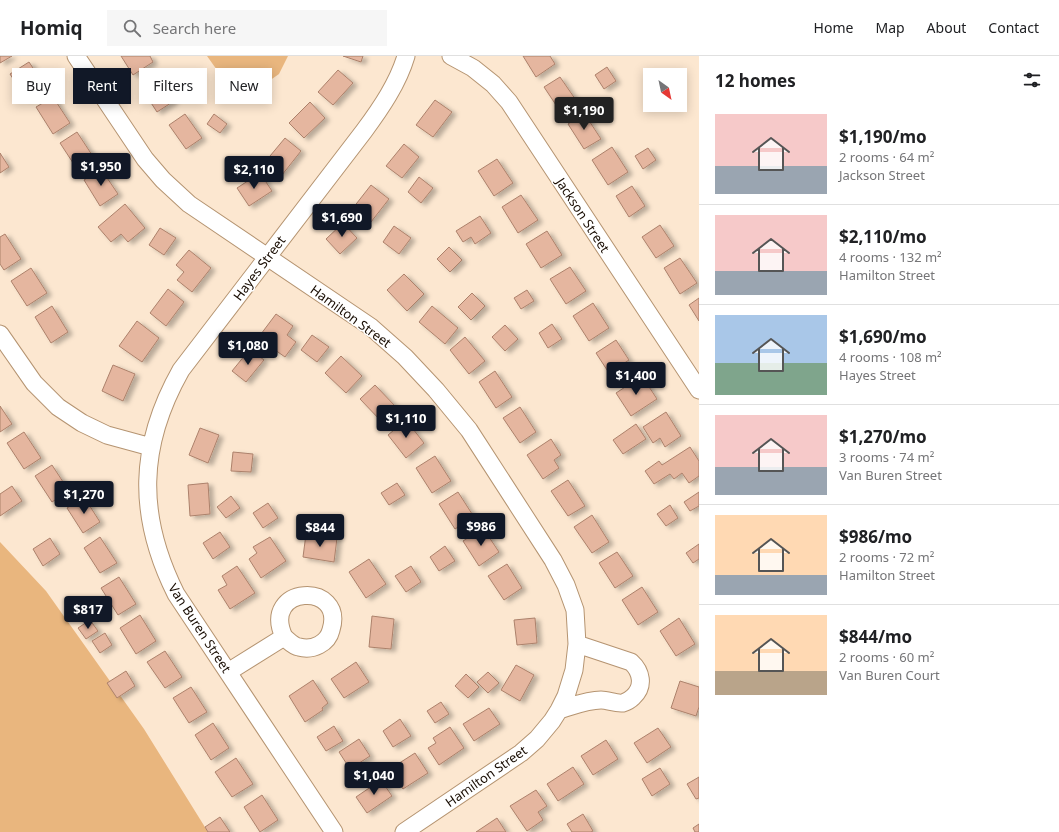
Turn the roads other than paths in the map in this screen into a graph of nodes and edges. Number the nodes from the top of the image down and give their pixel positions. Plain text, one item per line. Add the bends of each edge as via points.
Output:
1 (76, 56) edge
2 (406, 56) edge
3 (451, 56) edge
4 (267, 257) junction
5 (0, 334) edge
6 (699, 390) edge
7 (151, 447) junction
8 (284, 637) dead end
9 (577, 644) junction
10 (228, 672) junction
11 (559, 710) junction
12 (334, 832) edge
13 (404, 832) edge

1 - 4 street, Hamilton Street via 145,159 163,180 189,204
2 - 4 street, Hayes Street via 400,74 379,110
3 - 6 street, Jackson Street via 473,68 493,84 509,102
4 - 7 street, Hayes Street via 182,370 164,405
4 - 9 street, Hamilton Street via 371,328 405,357 455,412 553,560 575,610
5 - 7 street via 34,383 58,407 107,435
7 - 10 street, Van Buren Street via 147,475 148,499 152,531 160,557 176,594
8 - 10 street
9 - 11 street, Hamilton Street via 574,670
9 - 11 street via 631,662 640,674 640,687 637,694 623,703 591,701
10 - 12 street, Van Buren Street
11 - 13 street, Hamilton Street via 537,739 521,754

